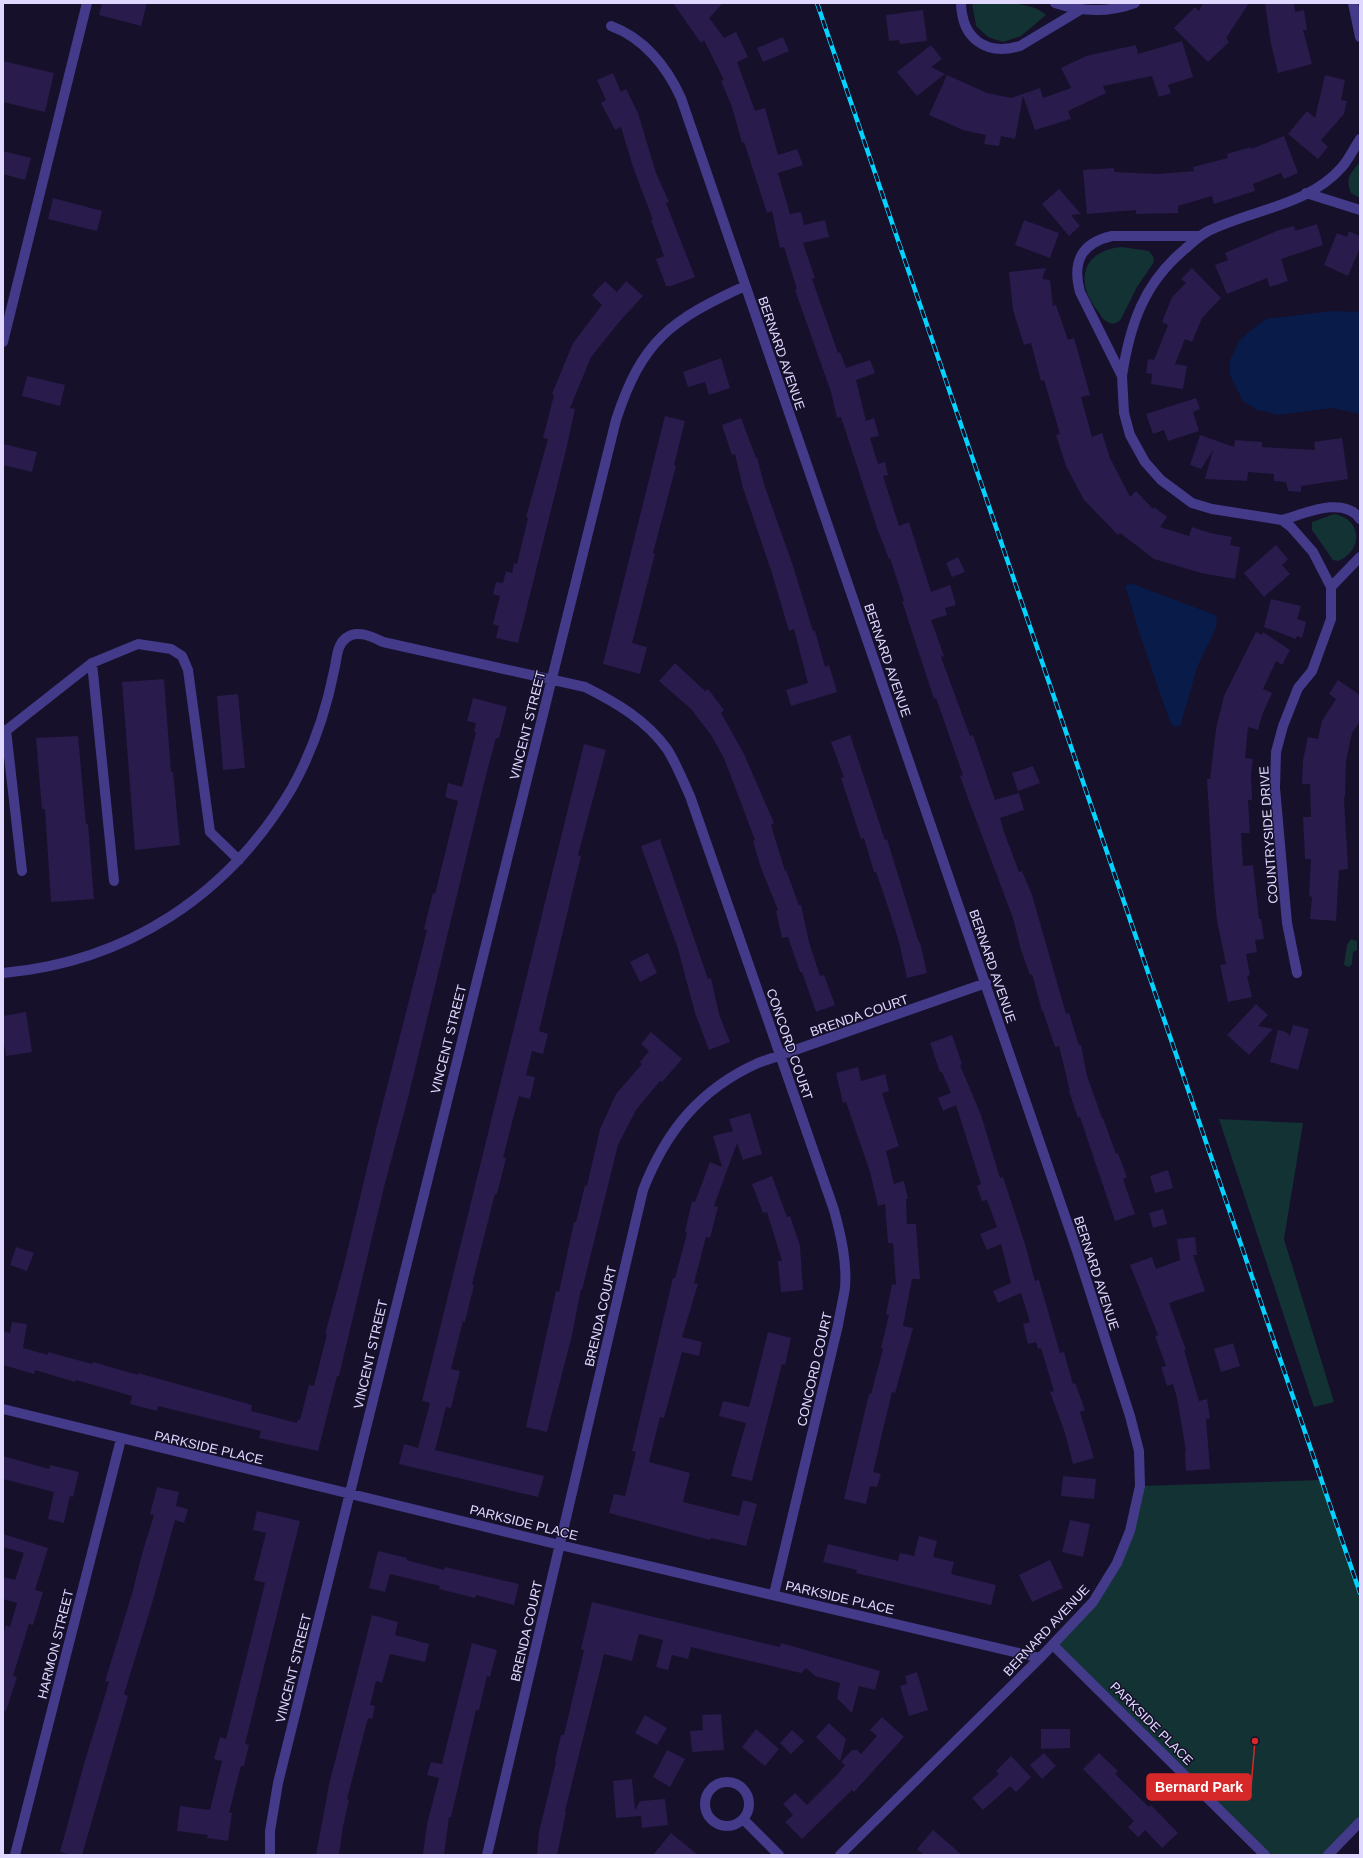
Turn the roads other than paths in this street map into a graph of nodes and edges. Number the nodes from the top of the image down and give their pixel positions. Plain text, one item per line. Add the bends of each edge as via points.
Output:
1 (87, 3) edge
2 (961, 3) edge
3 (1055, 3) edge
4 (1135, 3) edge
5 (1353, 3) edge
6 (1080, 10) junction
7 (610, 26) dead end
8 (1360, 37) edge
9 (1360, 139) edge
10 (1306, 193) junction
11 (1360, 210) edge
12 (1200, 236) junction
13 (745, 286) junction
14 (3, 342) edge
15 (1122, 376) junction
16 (1360, 519) edge
17 (1282, 520) junction
18 (1360, 557) edge
19 (1330, 586) junction
20 (92, 663) junction
21 (552, 679) junction
22 (5, 731) edge
23 (239, 860) junction
24 (22, 871) dead end
25 (114, 881) dead end
26 (3, 973) edge
27 (1297, 973) dead end
28 (986, 983) junction
29 (780, 1056) junction
30 (3, 1409) edge
31 (121, 1440) junction
32 (351, 1493) junction
33 (560, 1545) junction
34 (774, 1594) junction
35 (1053, 1645) junction
36 (1040, 1658) junction
37 (743, 1818) junction
38 (1360, 1822) edge
39 (14, 1855) edge
40 (270, 1855) edge
41 (487, 1855) edge
42 (779, 1855) edge
43 (840, 1855) edge
44 (1265, 1855) edge
45 (1328, 1855) edge

1 - 14 street
2 - 6 street via 964,22 969,32 986,47 998,49 1020,46
3 - 6 street
4 - 6 street via 1104,10
5 - 8 street
7 - 13 street, BERNARD AVENUE via 641,43 666,70 676,88
9 - 10 street via 1342,167 1324,184
10 - 11 street
10 - 12 street via 1214,228
12 - 15 street via 1167,266 1148,291 1130,333
12 - 15 street via 1112,236 1095,241 1081,255 1077,271 1080,292
13 - 21 street, VINCENT STREET via 676,323 649,350 632,376 616,420
13 - 28 street, BERNARD AVENUE via 937,848
15 - 17 street via 1124,413 1130,435 1145,462 1161,480 1192,503 1212,509
16 - 17 street via 1347,508 1336,507
17 - 19 street, COUNTRYSIDE DRIVE via 1313,552
18 - 19 street
19 - 27 street, COUNTRYSIDE DRIVE via 1332,606 1329,626 1312,671 1298,688 1276,752 1275,788 1288,931
20 - 22 street
20 - 23 street via 138,644 171,649 182,656 188,670 210,832
20 - 25 street
21 - 23 street, CONCORD COURT via 383,642 368,635 357,634 347,638 339,647 321,720 303,767 266,828
21 - 29 street, CONCORD COURT via 585,688 616,703 647,726 667,749 690,796
21 - 32 street, VINCENT STREET via 401,1281
22 - 24 street
23 - 26 street, CONCORD COURT via 197,898 162,922 125,942 61,964
28 - 29 street, BRENDA COURT
28 - 35 street, BERNARD AVENUE via 1079,1258 1139,1451 1140,1480 1136,1509 1117,1563 1093,1602
29 - 33 street, BRENDA COURT via 737,1073 704,1097 667,1140 649,1174 643,1190
29 - 34 street, CONCORD COURT via 834,1210 845,1264 845,1288
30 - 31 street, PARKSIDE PLACE
31 - 32 street, PARKSIDE PLACE
31 - 39 street, HARMON STREET
32 - 33 street, PARKSIDE PLACE
32 - 40 street, VINCENT STREET via 278,1783 270,1831
33 - 34 street, PARKSIDE PLACE
33 - 41 street, BRENDA COURT
34 - 36 street, PARKSIDE PLACE
35 - 36 street, BERNARD AVENUE
35 - 44 street, PARKSIDE PLACE
36 - 43 street, BERNARD AVENUE
37 - 37 street via 748,1806 745,1792 727,1782 714,1786 709,1792 705,1806 711,1819 716,1824 730,1826
37 - 42 street
38 - 45 street

